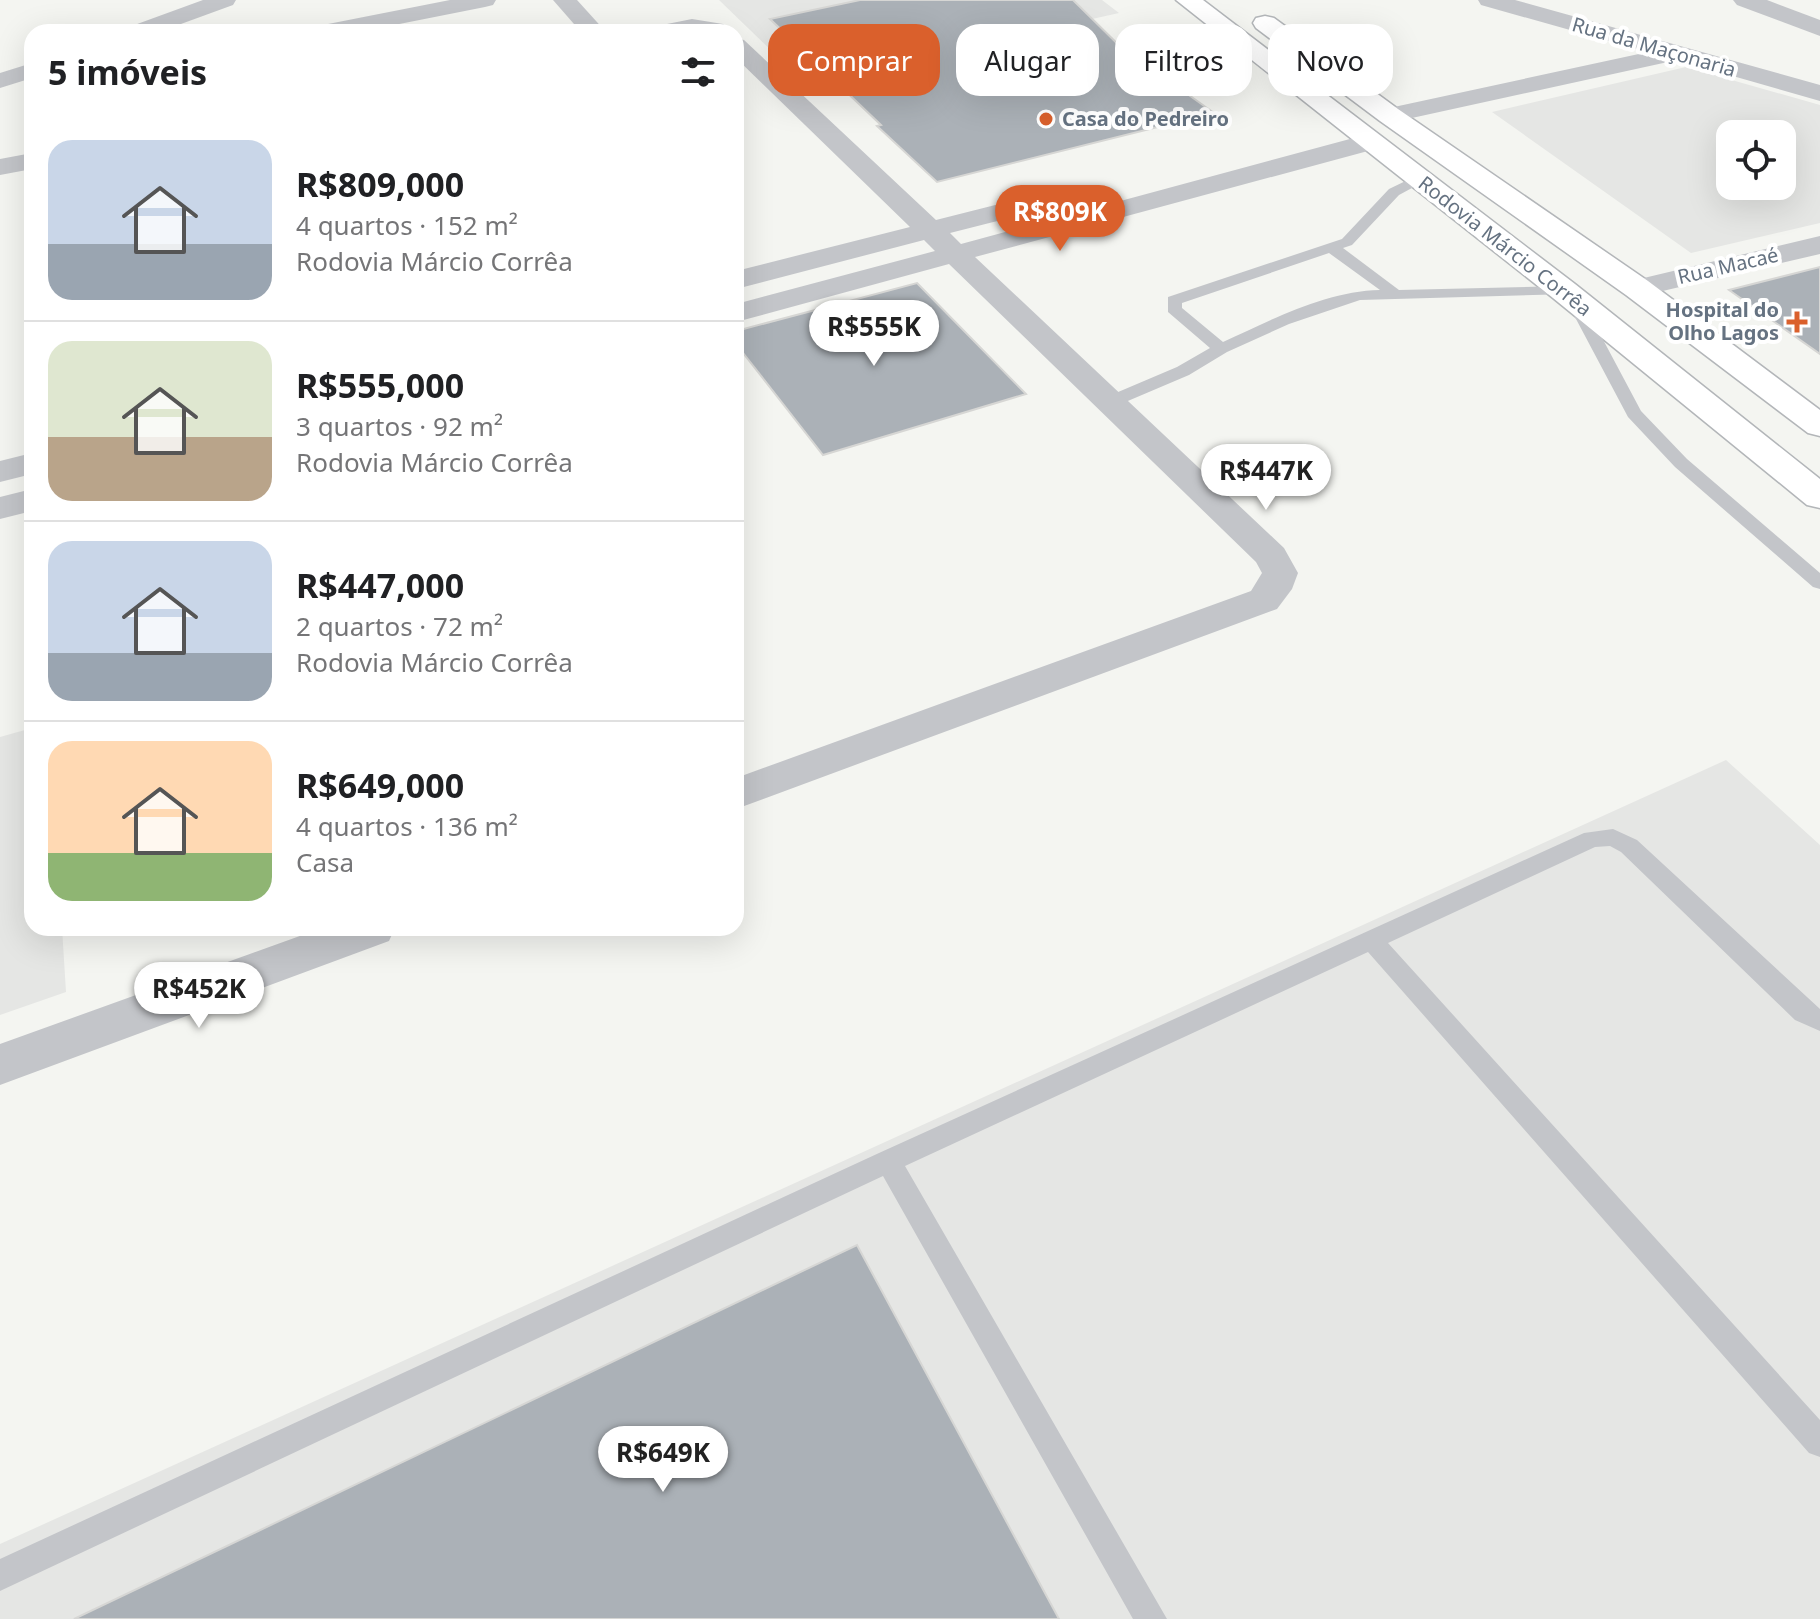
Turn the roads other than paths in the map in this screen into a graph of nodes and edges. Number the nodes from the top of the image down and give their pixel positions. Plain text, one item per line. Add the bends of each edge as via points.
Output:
1 (225, 0) edge
2 (485, 0) edge
3 (564, 0) edge
4 (1188, 0) edge
5 (1489, 0) edge
6 (1745, 0) edge
7 (1247, 9) dead end
8 (159, 24) edge
9 (364, 24) edge
10 (586, 24) edge
11 (1820, 29) edge
12 (744, 53) edge
13 (1674, 53) junction
14 (1820, 93) edge
15 (1389, 115) junction
16 (1346, 123) junction
17 (1370, 142) junction
18 (24, 162) edge
19 (1193, 162) dead end
20 (0, 167) edge
21 (1418, 179) junction
22 (1070, 194) dead end
23 (932, 229) junction
24 (1820, 245) edge
25 (1331, 247) junction
26 (956, 254) junction
27 (744, 278) edge
28 (1637, 288) junction
29 (1393, 292) junction
30 (1568, 294) junction
31 (744, 311) edge
32 (1221, 349) junction
33 (1110, 402) junction
34 (1820, 426) edge
35 (24, 465) edge
36 (0, 472) edge
37 (1820, 497) edge
38 (24, 502) edge
39 (0, 508) edge
40 (1820, 583) edge
41 (744, 791) edge
42 (351, 936) edge
43 (1371, 940) junction
44 (1820, 1021) edge
45 (0, 1065) edge
46 (888, 1161) junction
47 (1820, 1442) edge
48 (0, 1575) edge
49 (1151, 1619) edge

1 - 8 street
2 - 9 street
3 - 10 street
4 - 16 highway, Rodovia Márcio Corrêa
5 - 13 street, Rua da Maçonaria
6 - 11 street
7 - 15 highway, Rodovia Márcio Corrêa
12 - 23 street
13 - 14 street, Rua da Maçonaria
13 - 15 street
15 - 28 highway, Rodovia Márcio Corrêa
16 - 17 highway, Rodovia Márcio Corrêa
16 - 19 street
17 - 21 highway, Rodovia Márcio Corrêa
17 - 26 street
18 - 20 street
21 - 25 lane via 1394,192 1347,242
21 - 30 highway, Rodovia Márcio Corrêa
22 - 23 street
23 - 26 street
23 - 27 street
24 - 28 street, Rua Macaé
25 - 29 lane
25 - 32 lane via 1174,300 1174,309
26 - 31 street
26 - 33 street
28 - 34 highway, Rodovia Márcio Corrêa
29 - 30 lane
29 - 32 lane via 1345,300
30 - 37 highway, Rodovia Márcio Corrêa
30 - 40 lane via 1634,413 1681,463
32 - 33 lane
33 - 41 street via 1271,556 1280,573 1264,600
35 - 36 street
38 - 39 street
42 - 45 street
43 - 44 lane via 1592,839 1613,837 1629,846 1804,1013
43 - 46 lane
43 - 47 lane
46 - 48 lane
46 - 49 lane

